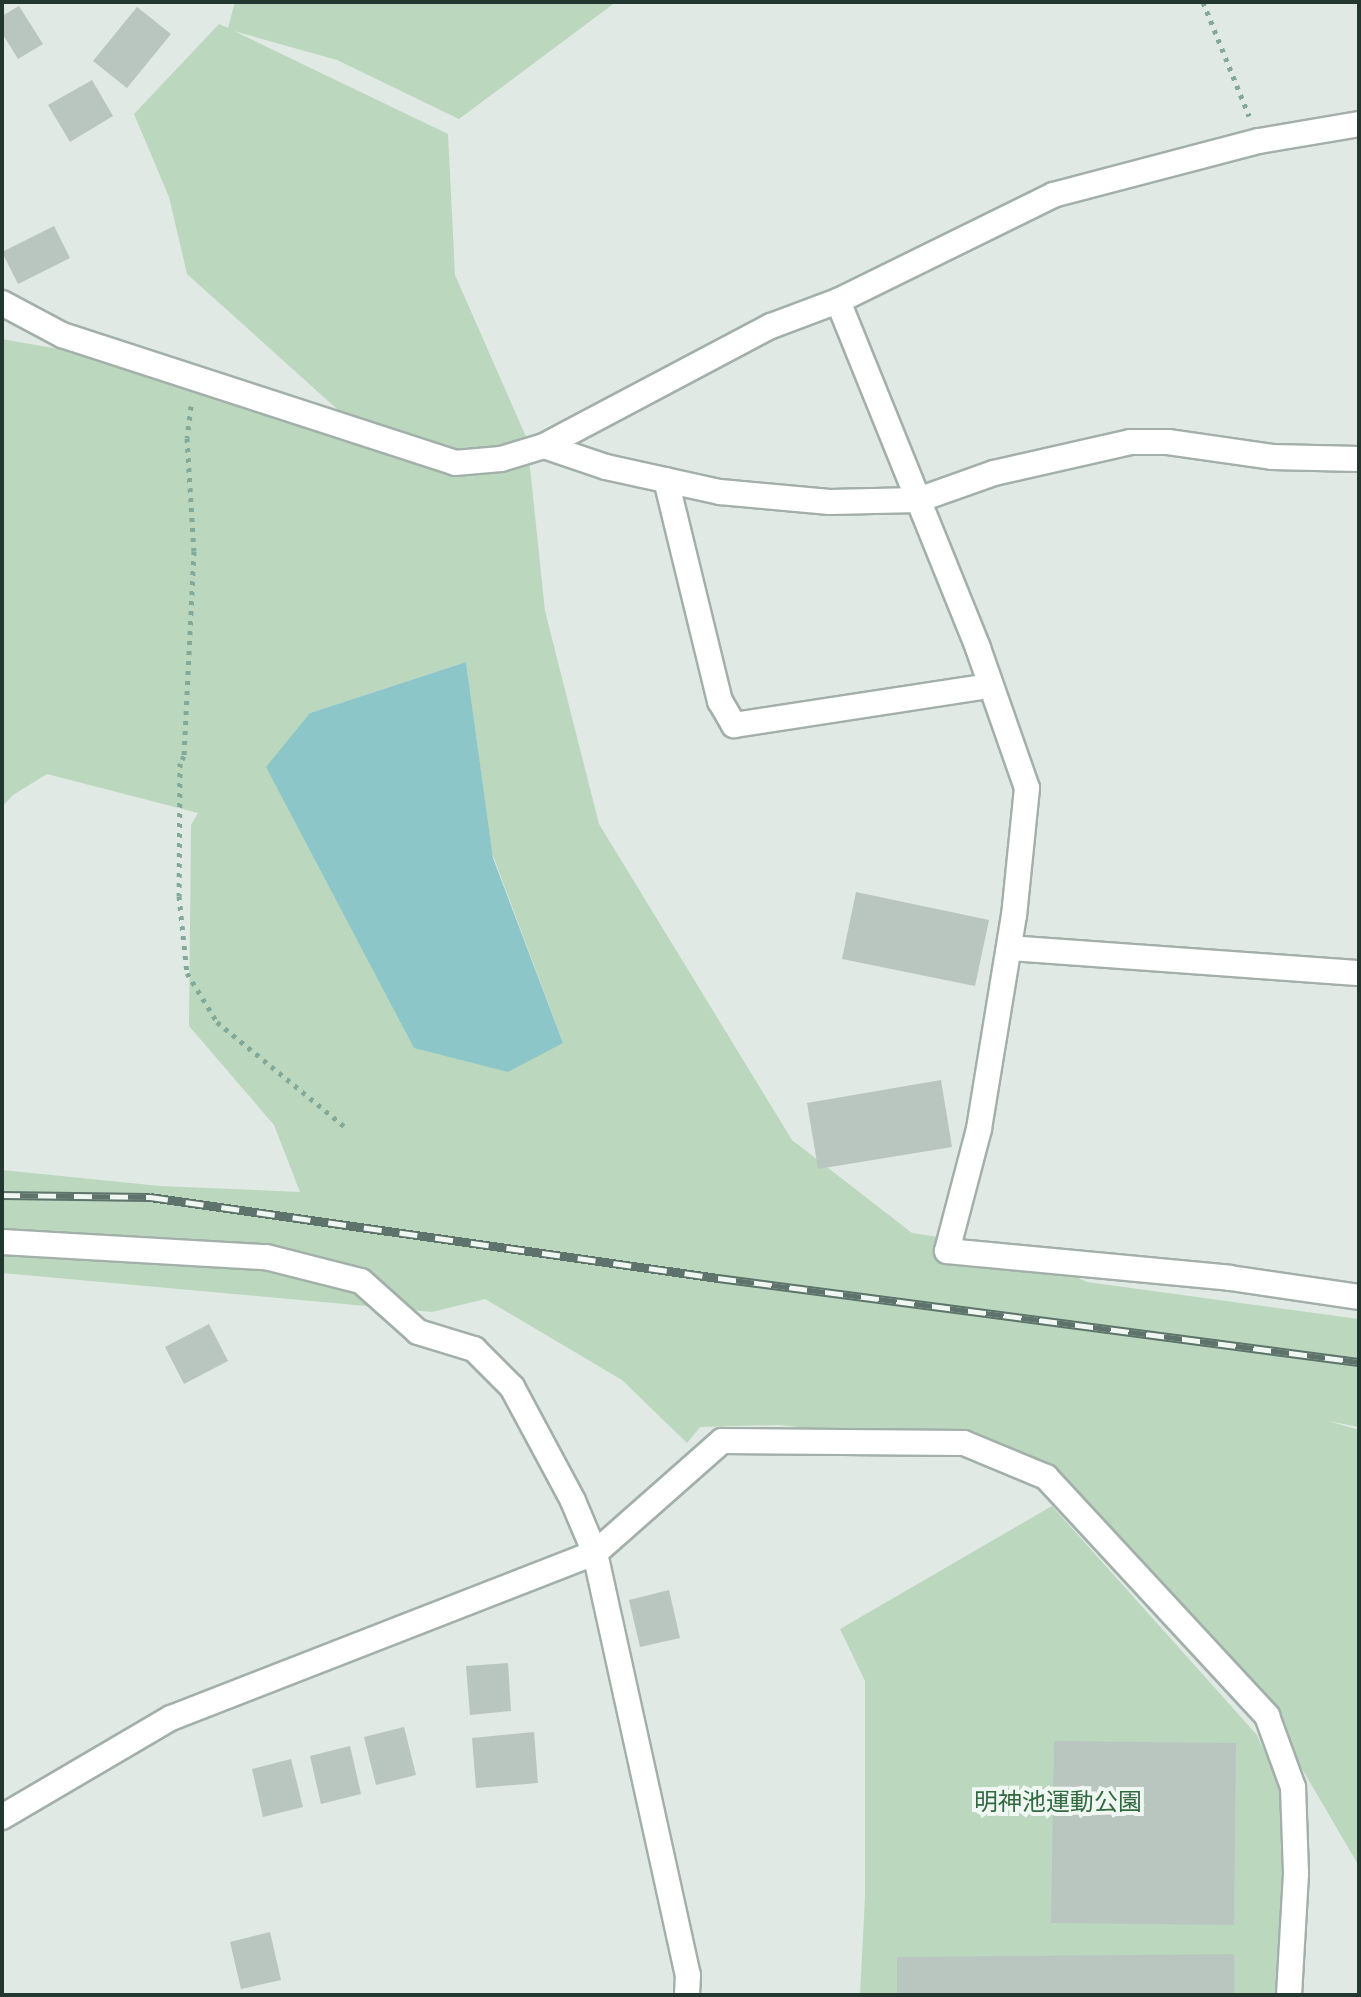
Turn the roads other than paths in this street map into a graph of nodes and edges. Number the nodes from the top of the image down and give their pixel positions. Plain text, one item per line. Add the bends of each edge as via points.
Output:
1 (1359, 124) edge
2 (838, 301) junction
3 (2, 303) edge
4 (544, 446) junction
5 (1359, 459) edge
6 (666, 480) junction
7 (918, 500) junction
8 (990, 686) junction
9 (1009, 948) junction
10 (1359, 973) edge
11 (2, 1242) edge
12 (1359, 1297) edge
13 (595, 1553) junction
14 (2, 1817) edge
15 (687, 1995) edge
16 (1289, 1995) edge

1 - 2 street via 1259,141 1053,195
2 - 4 street via 771,326
2 - 7 street
3 - 4 street via 62,335 455,463 501,459
4 - 6 street
5 - 7 street via 1272,457 1130,442 994,473
6 - 7 street via 720,492 830,502
6 - 8 street via 720,701 734,725
7 - 8 street
8 - 9 street via 1027,788
9 - 10 street
9 - 12 street via 979,1129 947,1251 1230,1278
11 - 13 street via 266,1257 361,1281 418,1332 474,1349 512,1387
13 - 14 street via 171,1718
13 - 15 street via 688,1975
13 - 16 street via 722,1441 964,1443 1046,1477 1267,1716 1293,1787 1296,1874

